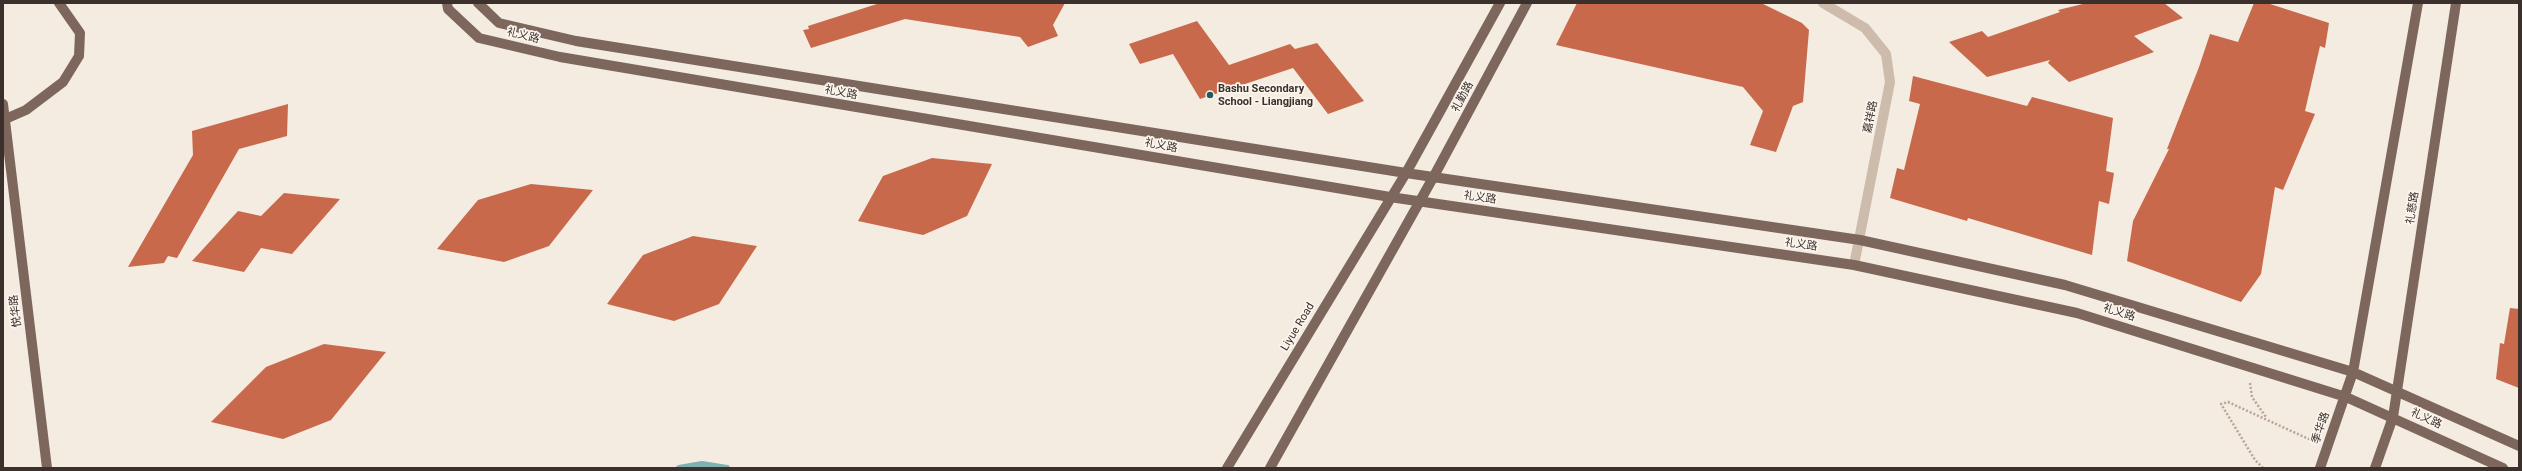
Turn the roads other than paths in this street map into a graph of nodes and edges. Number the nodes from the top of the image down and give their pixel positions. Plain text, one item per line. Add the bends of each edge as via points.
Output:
1 (59, 3) edge
2 (447, 3) edge
3 (478, 3) edge
4 (1500, 3) edge
5 (1527, 3) edge
6 (1823, 3) edge
7 (2418, 3) edge
8 (2456, 3) edge
9 (3, 104) edge
10 (3, 120) edge
11 (1406, 173) junction
12 (1434, 176) junction
13 (1390, 197) junction
14 (1420, 201) junction
15 (1860, 240) junction
16 (1854, 265) junction
17 (2353, 372) junction
18 (2398, 391) junction
19 (2346, 397) junction
20 (2393, 417) junction
21 (2519, 446) edge
22 (47, 468) edge
23 (1227, 468) edge
24 (1270, 468) edge
25 (2320, 468) edge
26 (2375, 468) edge
27 (2504, 468) edge

1 - 10 main road, bridge via 80,34 79,56 63,82 26,110
2 - 13 main road, 礼义路 via 448,9 479,38 560,57
3 - 11 main road, 礼义路 via 499,23 576,41
4 - 11 main road, 礼勤路
5 - 12 main road, 礼勤路
6 - 15 street, 嘉祥路 via 1865,28 1886,54 1890,82
7 - 17 main road
8 - 18 main road, 礼慈路
9 - 22 main road, 悦华路
11 - 12 main road, 礼义路
11 - 13 main road, 礼勤路
12 - 14 main road, 礼勤路
12 - 15 main road, 礼义路
13 - 14 main road, 礼义路
13 - 23 main road, Liyue Road
14 - 16 main road, 礼义路
14 - 24 main road
15 - 16 street, 嘉祥路
15 - 17 main road, 礼义路 via 2066,285
16 - 19 main road, 礼义路 via 2077,313
17 - 18 main road, 礼义路
17 - 19 main road
18 - 20 main road, 礼慈路
18 - 21 main road, 礼义路
19 - 20 main road, 礼义路
19 - 25 main road, 季华路
20 - 26 main road
20 - 27 main road, 礼义路

